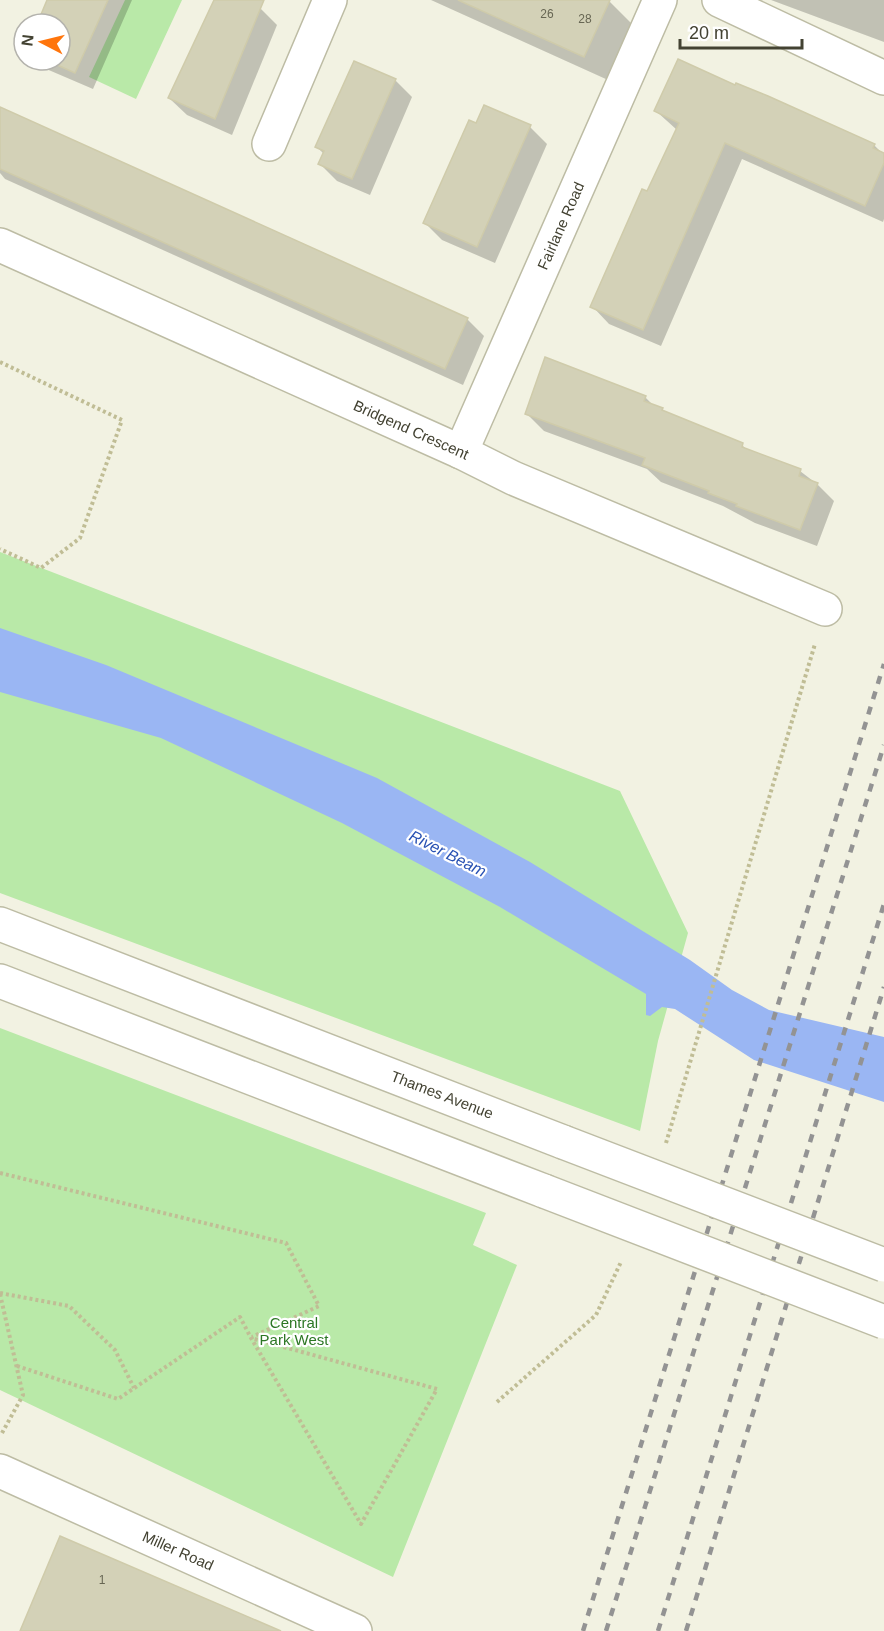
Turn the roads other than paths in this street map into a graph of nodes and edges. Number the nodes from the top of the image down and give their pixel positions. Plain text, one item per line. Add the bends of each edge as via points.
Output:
1 (330, 0) edge
2 (660, 0) edge
3 (718, 0) edge
4 (884, 78) edge
5 (269, 144) dead end
6 (0, 245) edge
7 (461, 452) junction
8 (825, 609) road end
9 (0, 924) edge
10 (0, 981) edge
11 (884, 1265) edge
12 (884, 1322) edge
13 (0, 1471) edge
14 (355, 1631) edge

1 - 5 street
2 - 7 street, Fairlane Road
3 - 4 street
6 - 7 street, Bridgend Crescent
7 - 8 street, Bridgend Crescent via 513,478
9 - 11 street, Thames Avenue, bridge
10 - 12 street, bridge
13 - 14 street, Miller Road

